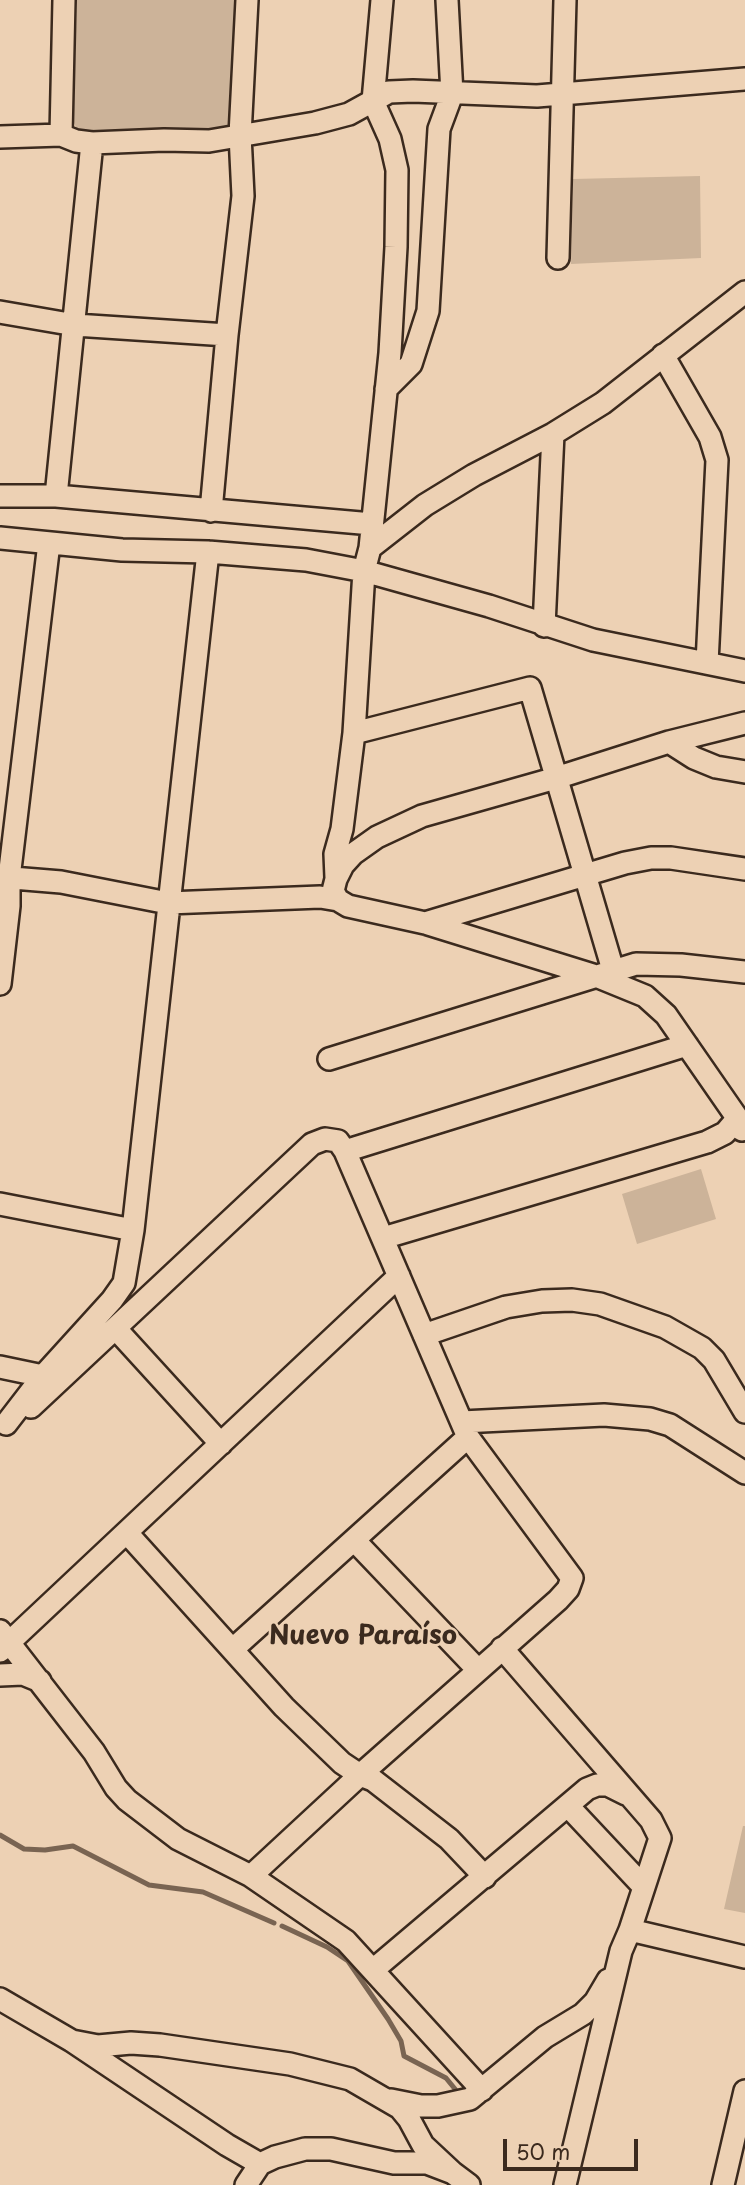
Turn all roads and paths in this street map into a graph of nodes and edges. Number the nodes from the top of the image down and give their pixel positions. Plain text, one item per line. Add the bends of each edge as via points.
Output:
1 (64, 0) edge
2 (247, 0) edge
3 (382, 0) edge
4 (447, 0) edge
5 (565, 0) edge
6 (745, 79) edge
7 (452, 94) junction
8 (564, 95) junction
9 (373, 101) junction
10 (61, 135) junction
11 (240, 135) junction
12 (0, 137) edge
13 (92, 143) junction
14 (558, 258) dead end
15 (745, 292) edge
16 (0, 313) edge
17 (75, 325) junction
18 (227, 335) junction
19 (663, 355) junction
20 (386, 389) junction
21 (553, 434) junction
22 (0, 496) edge
23 (56, 496) junction
24 (211, 511) junction
25 (372, 524) junction
26 (0, 538) edge
27 (49, 543) junction
28 (370, 548) junction
29 (208, 552) junction
30 (364, 571) junction
31 (544, 626) junction
32 (707, 663) junction
33 (745, 671) edge
34 (745, 723) edge
35 (354, 733) junction
36 (669, 742) junction
37 (745, 772) edge
38 (556, 778) junction
39 (745, 869) edge
40 (585, 876) junction
41 (5, 878) edge
42 (337, 890) junction
43 (168, 903) junction
44 (425, 923) junction
45 (745, 972) edge
46 (605, 973) junction
47 (0, 984) edge
48 (687, 1045) junction
49 (329, 1059) dead end
50 (742, 1128) edge
51 (345, 1151) junction
52 (0, 1204) edge
53 (133, 1230) junction
54 (383, 1238) junction
55 (399, 1276) junction
56 (116, 1329) junction
57 (424, 1335) junction
58 (0, 1367) edge
59 (43, 1376) junction
60 (745, 1412) edge
61 (3, 1427) edge
62 (465, 1430) junction
63 (221, 1444) junction
64 (745, 1473) edge
65 (127, 1533) junction
66 (354, 1540) junction
67 (3, 1642) edge
68 (502, 1648) junction
69 (233, 1649) junction
70 (478, 1671) junction
71 (0, 1675) edge
72 (40, 1681) junction
73 (360, 1775) junction
74 (626, 1794) junction
75 (568, 1806) junction
76 (251, 1876) junction
77 (485, 1877) junction
78 (643, 1886) junction
79 (630, 1930) junction
80 (621, 1951) junction
81 (745, 1957) edge
82 (373, 1970) junction
83 (0, 1999) edge
84 (72, 2041) junction
85 (482, 2090) junction
86 (745, 2091) edge
87 (382, 2097) junction
88 (260, 2164) junction
89 (461, 2179) edge
90 (246, 2185) edge
91 (565, 2185) edge
92 (723, 2185) edge

1 - 10 street
2 - 11 street
3 - 9 street
4 - 7 street
5 - 8 street
6 - 8 street
7 - 8 street
7 - 9 street via 389,92
7 - 20 street via 439,129 428,311 411,364
8 - 14 street
9 - 11 street via 349,114 315,123
9 - 20 street via 390,139 397,170
10 - 12 street
10 - 13 street
11 - 13 street via 209,141
11 - 18 street via 243,197
13 - 17 street
15 - 19 street
16 - 17 street
17 - 18 street
17 - 23 street
18 - 24 street
19 - 21 street via 603,403
19 - 32 street via 710,437 717,460
20 - 25 street
21 - 28 street via 425,505
21 - 31 street
22 - 23 street
23 - 24 street
24 - 25 street
25 - 28 street
26 - 27 street
27 - 29 street
27 - 41 street
28 - 30 street
29 - 30 street via 306,560
29 - 43 street
30 - 31 street
30 - 35 street
31 - 32 street
32 - 33 street
34 - 36 street
35 - 38 street via 530,688
35 - 42 street via 335,854
36 - 37 street via 716,767
36 - 38 street
38 - 40 street
38 - 42 street via 422,816 377,837 343,865
39 - 40 street via 651,858
40 - 44 street
40 - 46 street
41 - 43 street via 61,882
41 - 47 street via 9,906
42 - 43 street via 320,897
42 - 44 street via 348,906
43 - 53 street
44 - 46 street
45 - 46 street via 636,964
46 - 48 street via 657,1005
46 - 49 street
48 - 50 street
48 - 51 street
50 - 54 street
51 - 54 street
51 - 56 street via 338,1141 325,1139 313,1144
52 - 53 street
53 - 59 street via 120,1291
54 - 55 street
55 - 57 street
55 - 63 street
56 - 61 street
56 - 63 street
57 - 60 street via 506,1307 572,1300 600,1304 666,1326 702,1348
57 - 62 street
58 - 59 street
59 - 61 street
62 - 64 street via 604,1415 650,1419 670,1425
62 - 66 street
62 - 68 street via 572,1578 558,1600
63 - 65 street
65 - 67 street
65 - 69 street
66 - 69 street
66 - 70 street
67 - 72 street
68 - 70 street
68 - 74 street
69 - 73 street via 284,1707
70 - 73 street
71 - 72 street via 23,1674
72 - 76 street via 127,1800 178,1839
73 - 76 street
73 - 77 street via 373,1780 449,1839
74 - 75 street via 597,1785
74 - 78 street via 651,1819 660,1838
75 - 77 street
75 - 78 street
76 - 82 street via 346,1941
77 - 82 street
78 - 79 street
79 - 80 street
79 - 81 street
80 - 85 street via 595,2002 583,2014 545,2037
80 - 91 street
82 - 85 street
83 - 84 street
84 - 87 street via 98,2046 160,2045 290,2064 350,2079
84 - 88 street
85 - 87 street via 455,2105 401,2103
86 - 92 street
87 - 89 street via 400,2108 423,2145
88 - 89 street via 289,2152 331,2149 394,2163 427,2163
88 - 90 street

